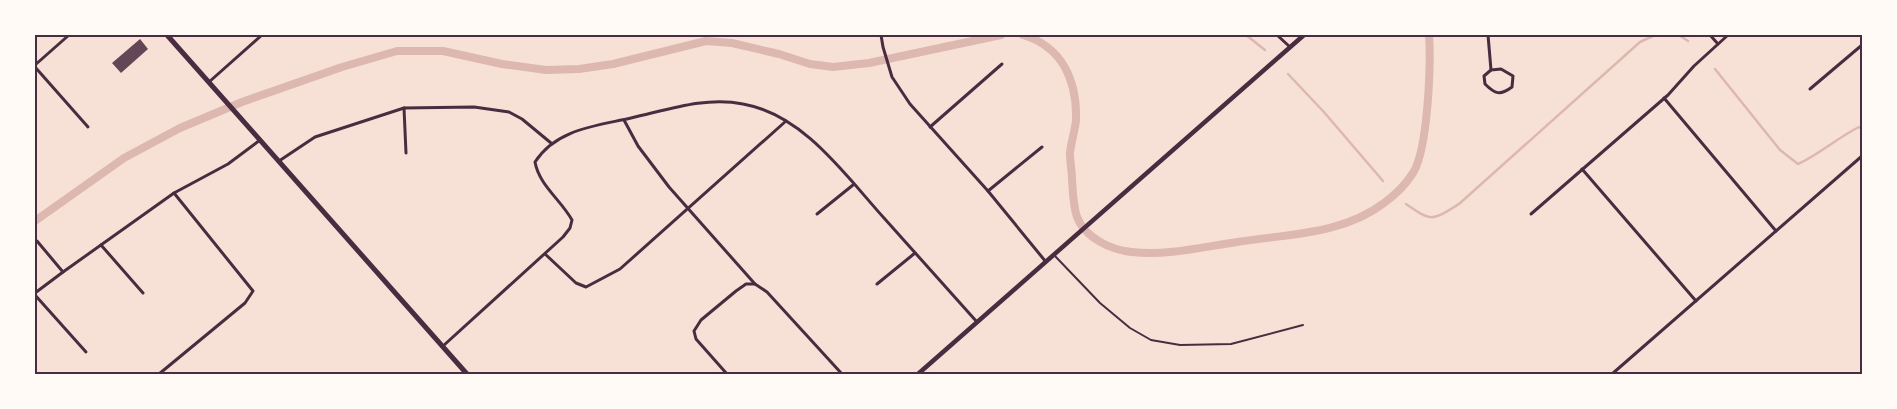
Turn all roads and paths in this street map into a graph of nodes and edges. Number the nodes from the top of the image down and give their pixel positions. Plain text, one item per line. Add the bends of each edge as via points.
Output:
1 (69, 35) edge
2 (167, 35) edge
3 (262, 35) edge
4 (881, 35) edge
5 (1277, 35) edge
6 (1304, 35) edge
7 (1488, 35) edge
8 (1710, 35) edge
9 (1728, 35) edge
10 (1718, 44) junction
11 (1862, 45) edge
12 (1290, 48) junction
13 (1002, 64) dead end
14 (35, 66) edge
15 (1491, 70) junction
16 (208, 82) junction
17 (1810, 89) dead end
18 (1664, 98) junction
19 (404, 108) junction
20 (624, 120) junction
21 (786, 121) junction
22 (88, 126) dead end
23 (930, 127) junction
24 (260, 140) junction
25 (551, 143) junction
26 (1042, 147) dead end
27 (406, 153) dead end
28 (1862, 156) edge
29 (279, 162) junction
30 (1582, 169) junction
31 (854, 185) junction
32 (988, 192) junction
33 (174, 194) junction
34 (688, 209) junction
35 (817, 214) dead end
36 (1531, 214) dead end
37 (1776, 231) junction
38 (37, 241) dead end
39 (101, 245) junction
40 (915, 253) junction
41 (545, 254) junction
42 (1054, 255) junction
43 (1046, 262) junction
44 (63, 272) junction
45 (754, 284) junction
46 (877, 284) dead end
47 (143, 293) dead end
48 (35, 294) edge
49 (1696, 301) junction
50 (977, 322) junction
51 (1303, 325) dead end
52 (443, 346) junction
53 (86, 352) dead end
54 (159, 374) edge
55 (468, 374) edge
56 (727, 374) edge
57 (842, 374) edge
58 (918, 374) edge
59 (1612, 374) edge

1 - 14 street
2 - 16 main road
3 - 16 street
4 - 23 street via 892,78
5 - 12 street
6 - 12 street
7 - 15 street
8 - 10 street
9 - 10 street
10 - 18 street
11 - 17 street
12 - 42 street
13 - 23 street
14 - 22 street
15 - 15 street via 1502,69 1513,76 1512,87 1503,94 1494,93 1485,84 1484,76
16 - 24 main road
18 - 30 street
18 - 37 street
19 - 25 street via 474,107 509,112
19 - 27 street
19 - 29 street via 315,137
20 - 21 street via 699,102 742,103
20 - 25 street via 574,132
20 - 34 street via 638,146
21 - 31 street via 821,149
21 - 34 street
23 - 32 street
24 - 29 main road
24 - 33 street via 228,164
25 - 41 street via 535,162 536,171 572,220 563,237
26 - 32 street
28 - 37 street
29 - 52 main road
30 - 36 street
30 - 49 street
31 - 35 street
31 - 40 street
32 - 43 street
33 - 39 street
33 - 54 street via 253,291 245,303
34 - 41 street via 620,269 586,288 576,283
34 - 45 street
37 - 49 street
38 - 44 street
39 - 44 street
39 - 47 street
40 - 46 street
40 - 50 street
41 - 52 street
42 - 43 street
42 - 51 lane via 1100,303 1130,328 1151,340 1180,345 1231,344
43 - 50 street
44 - 48 street
45 - 56 street via 746,284 736,291 701,320 694,331 696,339
45 - 57 street via 767,292
48 - 53 street
49 - 59 street
50 - 58 street
52 - 55 main road

